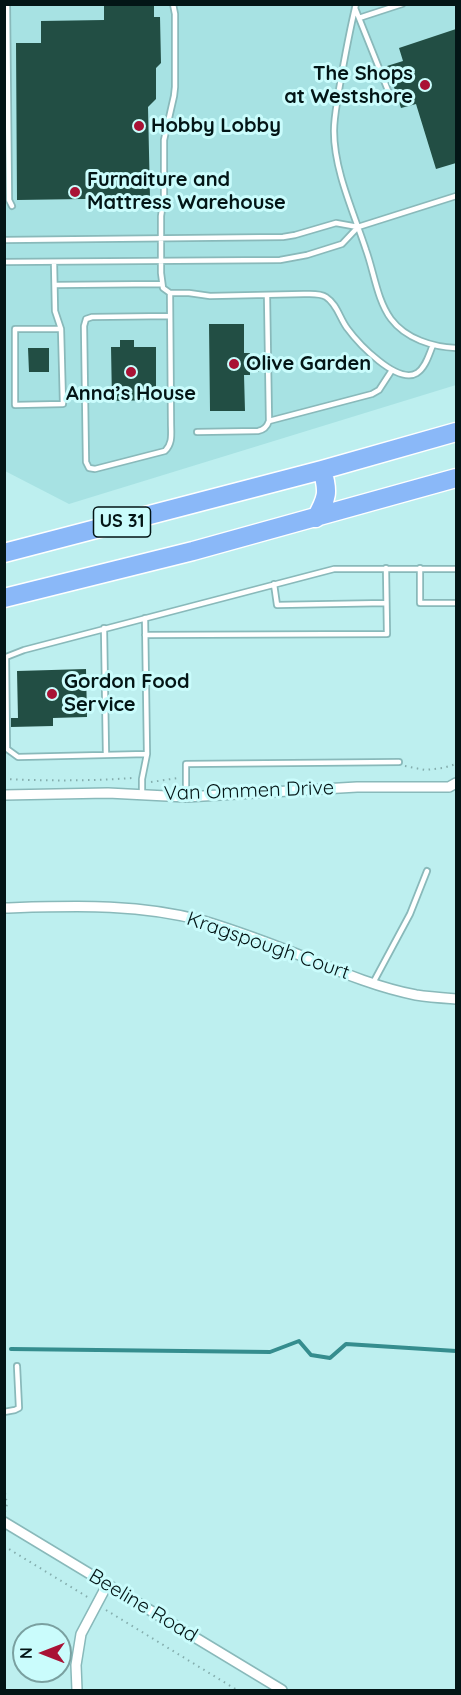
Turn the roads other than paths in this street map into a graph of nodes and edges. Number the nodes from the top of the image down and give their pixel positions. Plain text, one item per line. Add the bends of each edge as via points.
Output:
1 (7, 4) edge
2 (172, 4) edge
3 (402, 4) edge
4 (356, 6) edge
5 (359, 18) junction
6 (358, 101) dead end
7 (456, 196) edge
8 (12, 206) dead end
9 (358, 227) junction
10 (161, 239) junction
11 (4, 240) edge
12 (161, 261) junction
13 (4, 262) edge
14 (54, 262) junction
15 (162, 284) junction
16 (54, 285) junction
17 (170, 293) junction
18 (267, 295) junction
19 (170, 316) junction
20 (62, 329) junction
21 (434, 345) junction
22 (456, 348) edge
23 (392, 370) junction
24 (269, 421) junction
25 (197, 432) dead end
26 (456, 432) edge
27 (322, 470) junction
28 (456, 478) edge
29 (316, 518) junction
30 (4, 553) edge
31 (386, 568) junction
32 (420, 568) junction
33 (456, 569) edge
34 (274, 584) junction
35 (4, 598) edge
36 (386, 603) junction
37 (456, 603) edge
38 (145, 618) junction
39 (104, 628) junction
40 (145, 635) junction
41 (147, 754) junction
42 (106, 755) junction
43 (397, 764) road end
44 (456, 783) edge
45 (142, 794) junction
46 (4, 795) edge
47 (186, 797) junction
48 (427, 871) dead end
49 (4, 908) edge
50 (373, 983) junction
51 (456, 999) edge
52 (17, 1366) dead end
53 (4, 1412) edge
54 (4, 1522) edge
55 (108, 1585) junction
56 (77, 1690) edge
57 (282, 1690) edge

1 - 8 lane
2 - 10 lane via 175,87 164,140
3 - 5 lane
4 - 5 lane
4 - 9 lane via 334,132 336,156
5 - 6 lane via 389,93
7 - 9 lane
9 - 10 lane via 336,223 271,238
9 - 12 lane via 342,244 292,258
9 - 21 lane via 380,296 392,319 411,336
10 - 11 lane
10 - 12 lane
12 - 14 lane
12 - 15 lane
13 - 14 lane
14 - 16 lane
15 - 16 lane
15 - 17 lane
16 - 20 lane via 55,311
17 - 18 lane
17 - 19 lane
18 - 23 lane via 325,296 356,339
18 - 24 lane
19 - 19 lane via 170,447 88,468 86,319
20 - 20 lane via 63,404 15,405 15,329
21 - 22 lane
21 - 23 lane via 425,365 414,375
23 - 24 lane via 380,390 372,394
24 - 25 lane via 258,431
26 - 27 highway, US 31
27 - 29 highway via 327,493
27 - 30 highway, US 31
28 - 29 highway, US 31
29 - 35 highway, US 31
31 - 32 lane
31 - 34 lane via 334,569
31 - 36 lane
32 - 33 lane
32 - 37 lane via 420,603
34 - 36 lane via 277,605
34 - 38 lane
36 - 40 lane via 387,634
38 - 39 lane
38 - 40 lane
39 - 42 lane
39 - 42 lane via 6,657 7,749 18,757
40 - 41 lane
41 - 42 lane
41 - 45 lane
43 - 47 lane via 186,764
44 - 47 street, Van Ommen Drive via 448,787 357,787
45 - 46 street, Van Ommen Drive
45 - 47 street, Van Ommen Drive
48 - 50 lane via 410,914
49 - 50 street, Kragspough Court via 89,905 176,914
50 - 51 street, Kragspough Court via 415,995
52 - 53 lane via 19,1407
54 - 55 street, Beeline Road
55 - 56 street via 81,1634
55 - 57 street, Beeline Road

